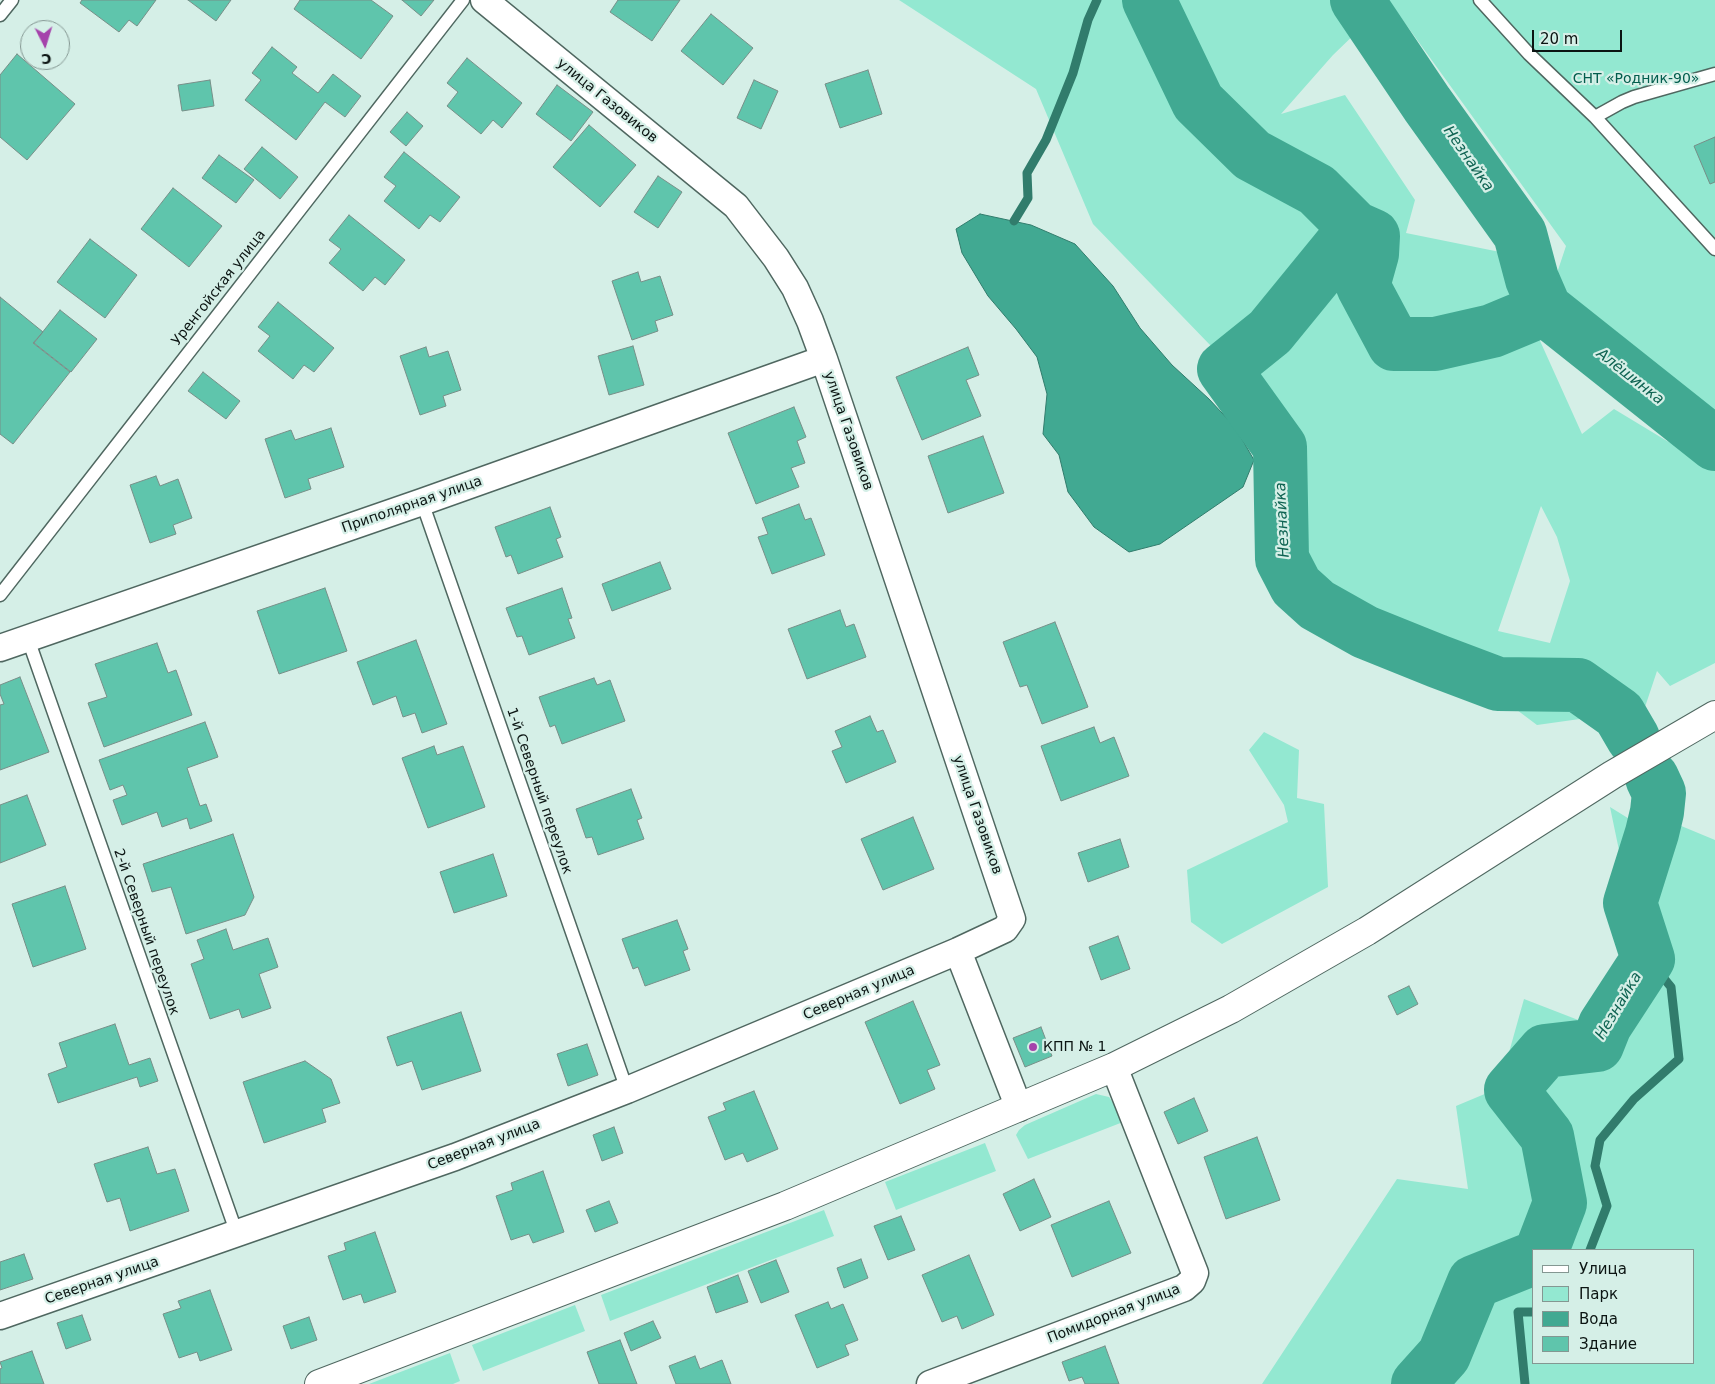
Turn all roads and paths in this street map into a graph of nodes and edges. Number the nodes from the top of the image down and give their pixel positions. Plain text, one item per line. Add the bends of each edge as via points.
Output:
1 (12, 0) edge
2 (463, 0) edge
3 (484, 0) edge
4 (1480, 0) edge
5 (0, 15) edge
6 (1715, 74) edge
7 (1596, 117) junction
8 (1715, 249) edge
9 (824, 359) junction
10 (422, 502) junction
11 (0, 595) edge
12 (28, 639) junction
13 (0, 648) edge
14 (1715, 715) edge
15 (958, 951) junction
16 (1114, 1067) junction
17 (627, 1090) junction
18 (1019, 1108) junction
19 (237, 1234) junction
20 (0, 1316) edge
21 (319, 1384) edge
22 (930, 1384) edge

1 - 5 lane
2 - 11 lane, Уренгойская улица
3 - 9 street, улица Газовиков via 736,206 795,288
4 - 7 lane via 1529,54
6 - 7 lane via 1634,97
7 - 8 lane
9 - 10 street, Приполярная улица
9 - 15 street, улица Газовиков via 1012,919 1005,929
10 - 12 street, Приполярная улица
10 - 17 lane, 1-й Северный переулок
12 - 13 street, Приполярная улица
12 - 19 lane, 2-й Северный переулок
14 - 16 street via 1274,986
15 - 17 street, Северная улица
15 - 18 street
16 - 18 street
16 - 22 street, Помидорная улица via 1196,1273 1192,1281 1184,1288
17 - 19 street, Северная улица via 455,1157
18 - 21 street via 785,1206
19 - 20 street, Северная улица

